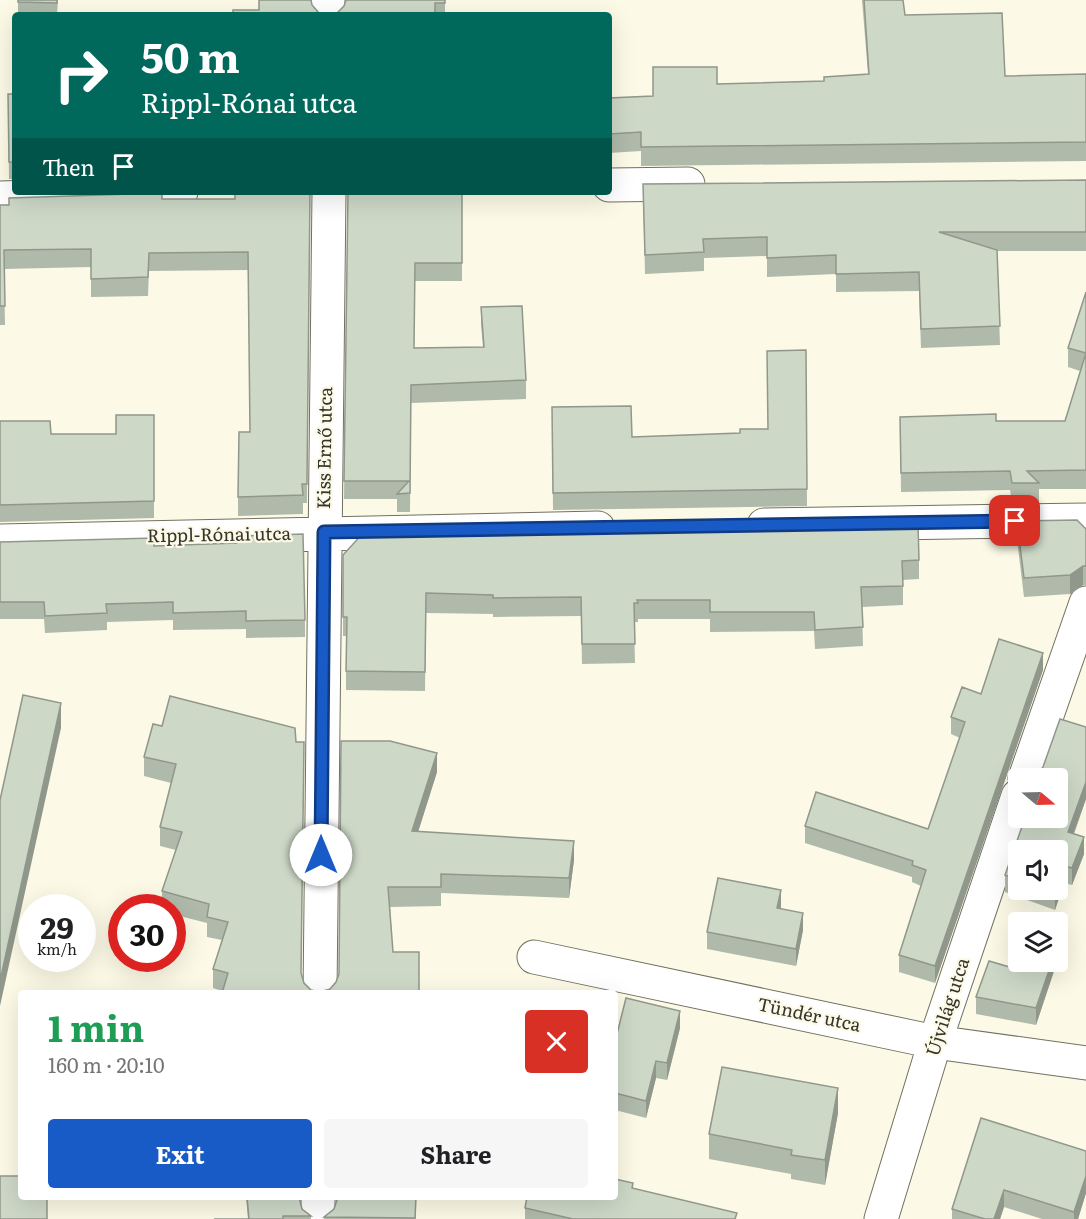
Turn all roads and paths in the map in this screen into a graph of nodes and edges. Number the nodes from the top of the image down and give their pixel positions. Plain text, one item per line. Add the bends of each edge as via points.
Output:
1 (716, 184) edge
2 (612, 185) edge
3 (91, 195) edge
4 (329, 195) edge
5 (0, 198) edge
6 (1086, 520) edge
7 (729, 526) edge
8 (633, 527) edge
9 (324, 532) junction
10 (0, 541) edge
11 (1086, 603) edge
12 (1028, 768) edge
13 (1008, 826) edge
14 (534, 957) dead end
15 (320, 990) edge
16 (935, 1042) junction
17 (1086, 1063) edge
18 (318, 1200) edge
19 (318, 1219) edge
20 (881, 1219) edge

1 - 2 street
3 - 5 street
4 - 9 street, Kiss Ernő utca
6 - 7 street
8 - 9 street, Rippl-Rónai utca
9 - 10 street, Rippl-Rónai utca
9 - 15 street, Kiss Ernő utca
11 - 12 street
13 - 16 street, Újvilág utca
14 - 16 street, Tündér utca
16 - 17 street, Tündér utca
16 - 20 street, Újvilág utca
18 - 19 street

